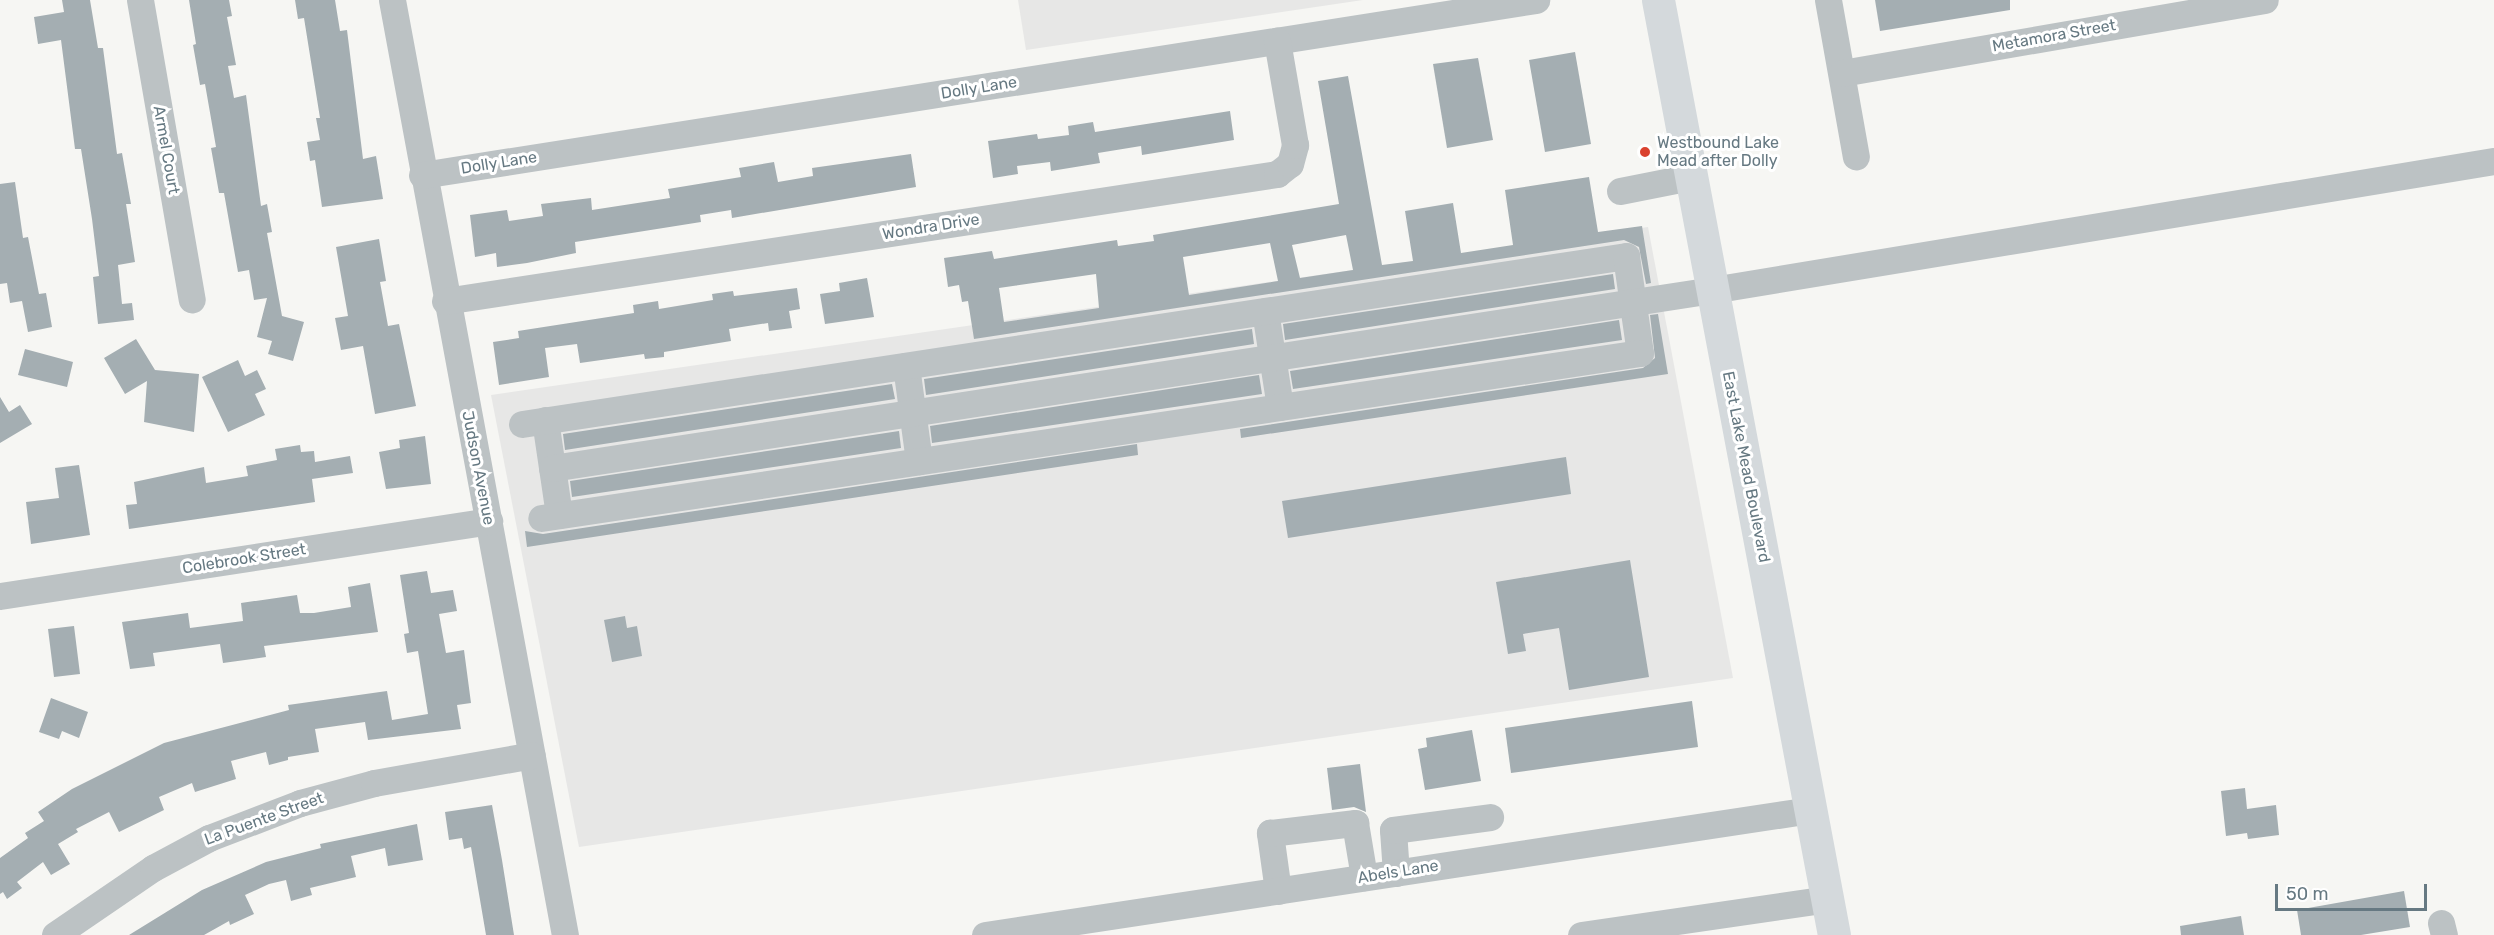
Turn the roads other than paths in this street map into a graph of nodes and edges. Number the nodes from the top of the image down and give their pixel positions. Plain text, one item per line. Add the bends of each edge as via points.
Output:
1 (140, 0) edge
2 (392, 0) edge
3 (1536, 0) edge
4 (1658, 0) edge
5 (1828, 0) edge
6 (2265, 0) edge
7 (1277, 41) junction
8 (1842, 73) junction
9 (1856, 157) dead end
10 (2494, 161) edge
11 (422, 175) junction
12 (1691, 177) junction
13 (1620, 191) dead end
14 (1713, 290) junction
15 (192, 300) dead end
16 (445, 302) junction
17 (1633, 303) junction
18 (1265, 311) junction
19 (1272, 358) junction
20 (906, 366) junction
21 (1280, 407) junction
22 (912, 413) junction
23 (918, 461) junction
24 (552, 468) junction
25 (489, 521) junction
26 (0, 596) edge
27 (532, 755) junction
28 (1811, 810) junction
29 (1490, 817) dead end
30 (1396, 873) junction
31 (1364, 878) junction
32 (1278, 891) junction
33 (1827, 898) junction
34 (55, 935) edge
35 (565, 935) edge
36 (985, 935) edge
37 (1581, 935) edge
38 (1834, 935) edge

1 - 15 street, Armel Court
2 - 11 street, Judson Avenue
3 - 7 street, Dolly Lane
4 - 12 main road, East Lake Mead Boulevard
5 - 8 street
6 - 8 street, Metamora Street
7 - 11 street, Dolly Lane
7 - 16 street, Wondra Drive via 1295,145 1290,164 1277,174
8 - 9 street
10 - 14 street
11 - 16 street, Judson Avenue
12 - 13 street
12 - 14 main road, East Lake Mead Boulevard
14 - 17 street
14 - 28 main road, East Lake Mead Boulevard
16 - 25 street, Judson Avenue
17 - 18 street via 1626,256
17 - 19 street
17 - 21 street via 1640,353
18 - 19 street
18 - 20 street
19 - 21 street
19 - 22 street
20 - 22 street
20 - 24 street via 534,422
21 - 23 street
22 - 23 street
22 - 24 street
23 - 24 street via 550,516
25 - 26 street, Colebrook Street
25 - 27 street, Judson Avenue
27 - 34 street, La Puente Street via 375,783 300,803 209,838 153,868
27 - 35 street, Judson Avenue
28 - 30 street, Abels Lane
28 - 33 main road, East Lake Mead Boulevard
29 - 30 street via 1393,830
30 - 31 street, Abels Lane
31 - 32 street, Abels Lane
31 - 32 street via 1355,823 1270,833
32 - 36 street, Abels Lane
33 - 37 street
33 - 38 main road, East Lake Mead Boulevard

